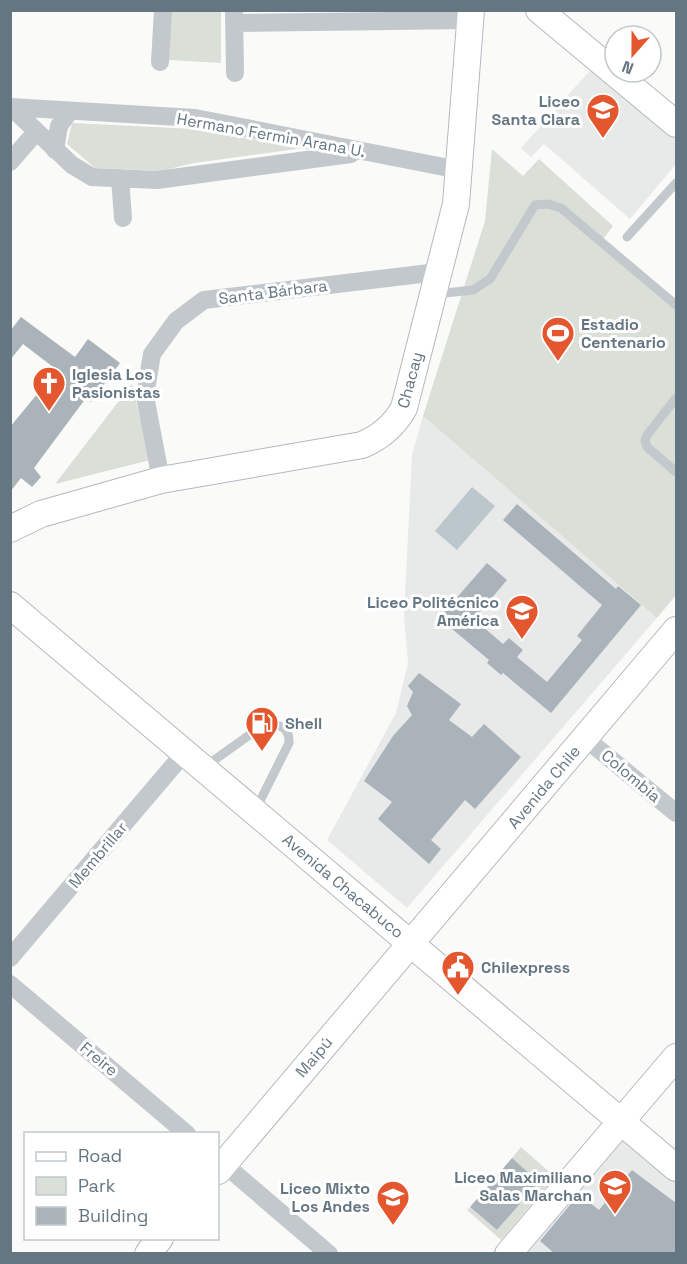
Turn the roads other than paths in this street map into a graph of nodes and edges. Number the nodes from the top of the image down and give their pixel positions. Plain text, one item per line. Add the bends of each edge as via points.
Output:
1 (163, 10) edge
2 (539, 10) edge
3 (471, 15) edge
4 (234, 17) edge
5 (160, 62) dead end
6 (235, 73) dead end
7 (11, 107) edge
8 (70, 111) junction
9 (676, 124) edge
10 (36, 132) junction
11 (55, 150) junction
12 (368, 152) junction
13 (10, 162) edge
14 (459, 171) junction
15 (120, 178) junction
16 (676, 183) edge
17 (123, 218) dead end
18 (627, 237) dead end
19 (435, 283) junction
20 (676, 305) edge
21 (676, 398) edge
22 (676, 472) edge
23 (161, 480) junction
24 (10, 529) edge
25 (10, 605) edge
26 (676, 630) edge
27 (585, 738) junction
28 (194, 760) junction
29 (254, 811) junction
30 (676, 813) edge
31 (411, 943) junction
32 (10, 958) edge
33 (10, 984) edge
34 (676, 1057) edge
35 (622, 1121) junction
36 (185, 1132) edge
37 (220, 1165) edge
38 (676, 1168) edge
39 (159, 1240) edge
40 (148, 1254) edge
41 (329, 1254) edge
42 (508, 1254) edge

1 - 5 street
2 - 9 main road
3 - 4 street
3 - 14 main road, Chacay
4 - 6 street
7 - 8 street, Hermano Fermin Arana U.
7 - 10 street
8 - 11 street via 59,126
8 - 12 street, Hermano Fermin Arana U. via 195,118
10 - 11 street
10 - 13 street
11 - 15 street via 92,177
12 - 14 street, Hermano Fermin Arana U.
12 - 15 street via 157,180
14 - 19 main road, Chacay via 456,204
15 - 17 street
16 - 18 lane
19 - 20 lane via 473,290 490,279 535,205 548,204 561,208
19 - 23 main road, Chacay via 404,408 380,436 352,447
19 - 23 street, Santa Bárbara via 204,300 176,321 152,354 145,396
21 - 22 lane via 645,441
23 - 24 main road, Chacay via 55,509
25 - 28 main road, Avenida Chacabuco
26 - 27 main road, Avenida Chile
27 - 30 street, Colombia
27 - 31 main road, Avenida Chile
28 - 29 main road, Avenida Chacabuco
28 - 29 lane via 266,723 285,728 290,735 289,743
28 - 32 street, Membrillar
29 - 31 main road, Avenida Chacabuco
31 - 35 main road, Avenida Chacabuco
31 - 37 main road, Maipú
33 - 36 street, Freire
34 - 35 main road
35 - 38 main road, Avenida Chacabuco
35 - 42 main road
37 - 41 street
39 - 40 main road

